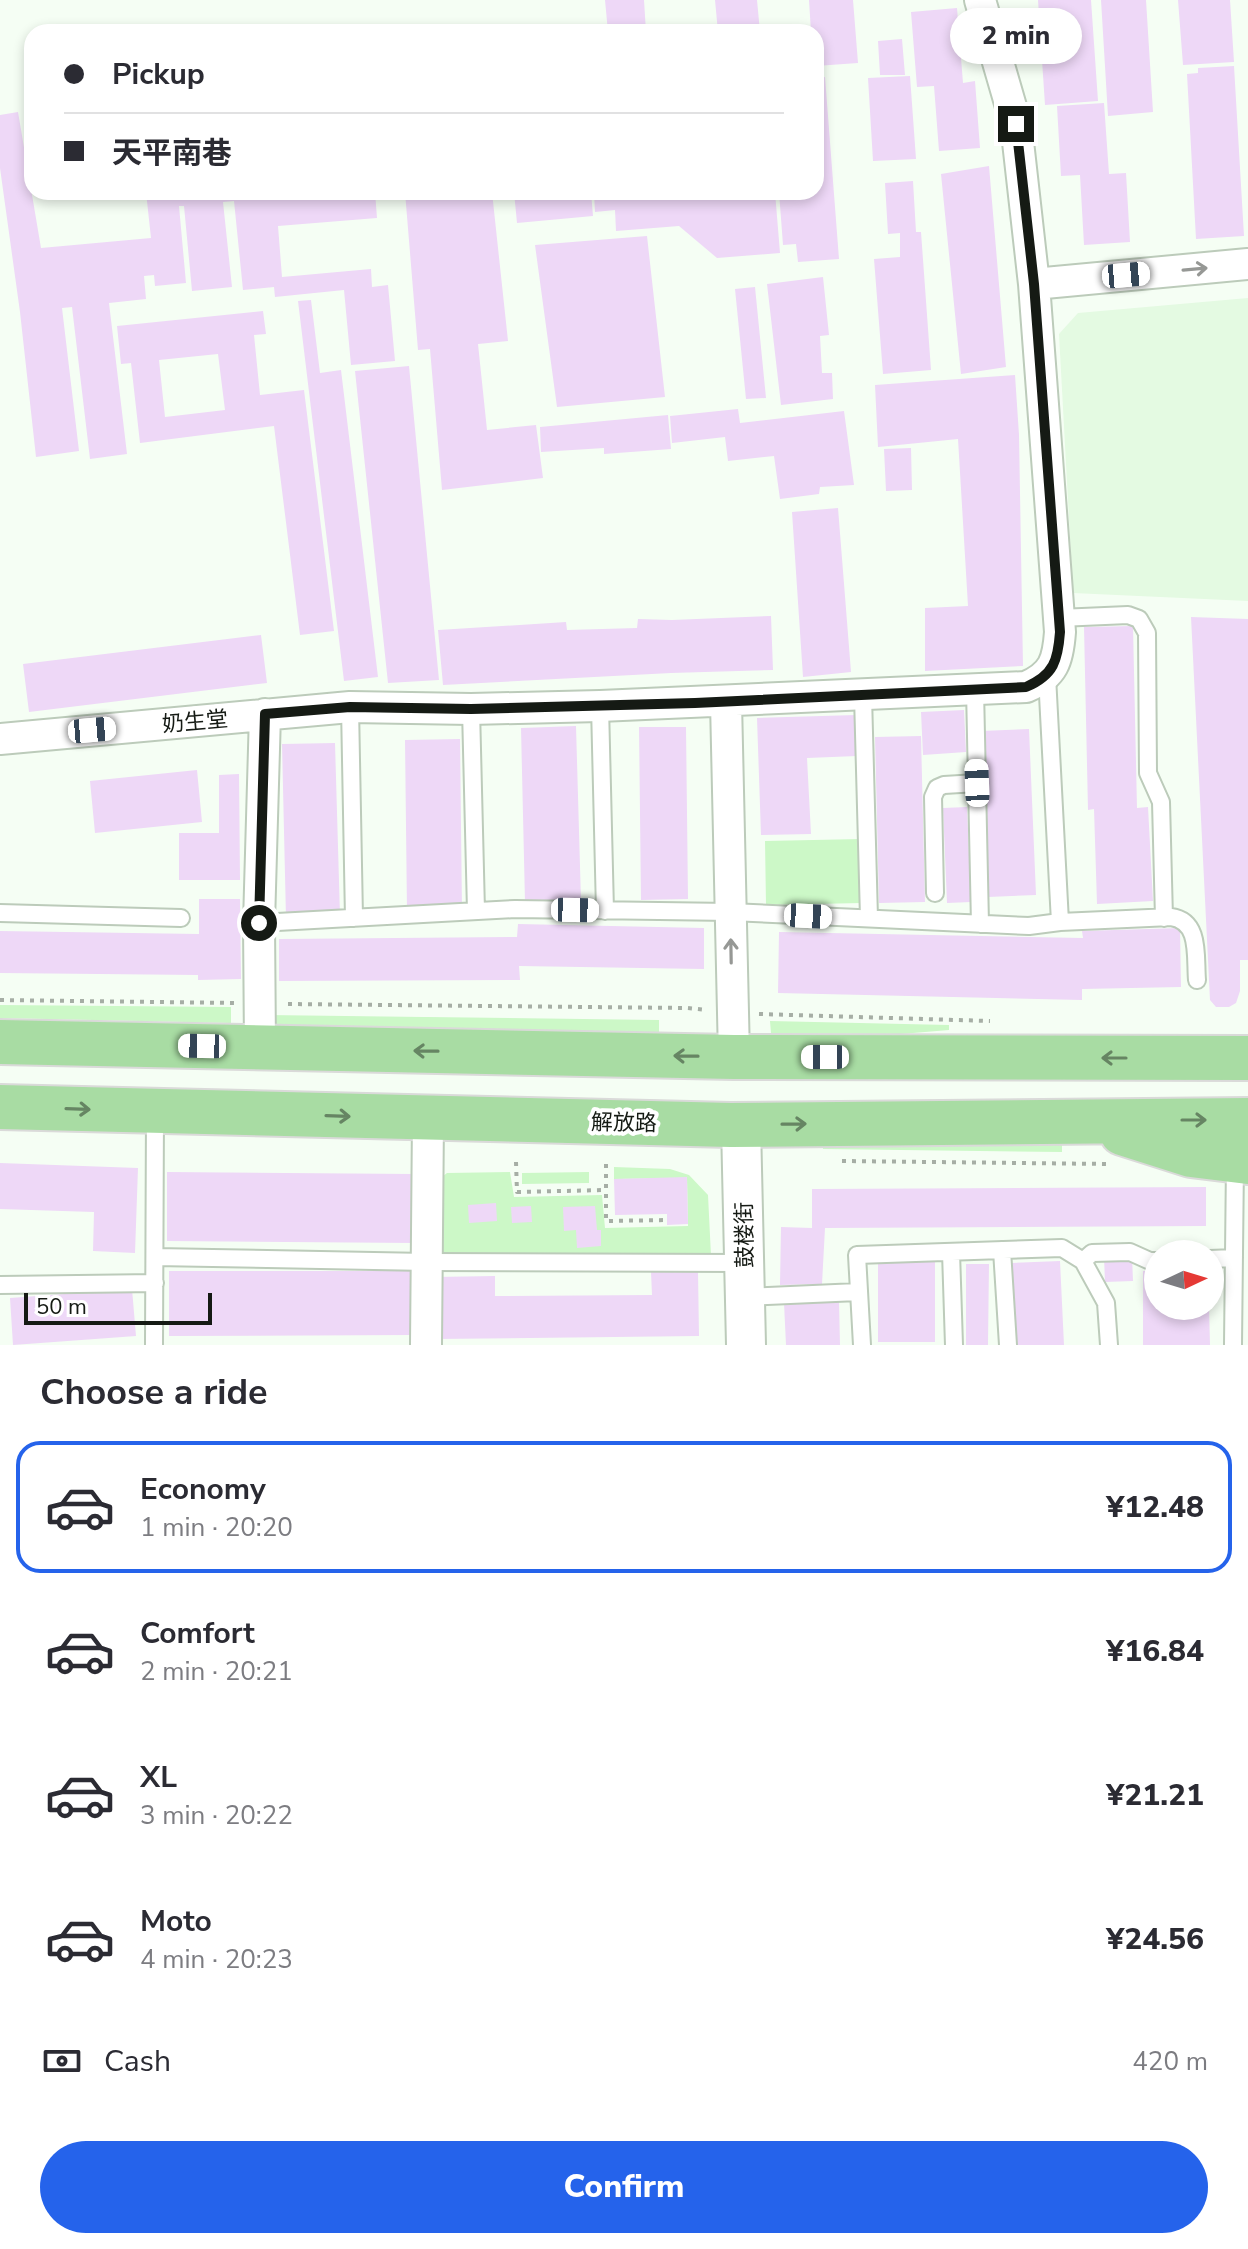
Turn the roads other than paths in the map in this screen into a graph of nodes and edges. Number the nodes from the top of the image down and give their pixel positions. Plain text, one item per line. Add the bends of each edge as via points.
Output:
1 (980, 0) edge
2 (1248, 264) edge
3 (1034, 284) junction
4 (1059, 618) junction
5 (1047, 676) junction
6 (975, 689) junction
7 (863, 696) junction
8 (726, 702) junction
9 (600, 706) junction
10 (350, 707) junction
11 (471, 709) junction
12 (265, 714) junction
13 (0, 739) edge
14 (977, 783) junction
15 (935, 893) dead end
16 (476, 911) junction
17 (605, 911) junction
18 (731, 912) junction
19 (0, 913) edge
20 (181, 918) dead end
21 (354, 918) junction
22 (869, 918) junction
23 (1164, 918) junction
24 (1060, 922) junction
25 (259, 923) junction
26 (980, 924) junction
27 (1197, 980) dead end
28 (0, 1042) edge
29 (260, 1047) junction
30 (734, 1057) junction
31 (1248, 1058) edge
32 (0, 1107) edge
33 (155, 1111) junction
34 (428, 1118) junction
35 (736, 1125) junction
36 (1244, 1148) edge
37 (1002, 1250) junction
38 (951, 1252) junction
39 (155, 1257) junction
40 (1144, 1258) edge
41 (1224, 1258) edge
42 (1234, 1258) junction
43 (1083, 1261) junction
44 (427, 1262) junction
45 (740, 1280) junction
46 (155, 1283) junction
47 (0, 1285) edge
48 (858, 1292) junction
49 (154, 1345) edge
50 (426, 1345) edge
51 (737, 1345) edge
52 (746, 1345) edge
53 (862, 1345) edge
54 (954, 1345) edge
55 (1008, 1345) edge
56 (1109, 1345) edge
57 (1233, 1345) edge

1 - 3 street via 1016,124
3 -> 2 street
3 - 4 street
4 - 5 street via 1059,653
4 - 23 lane via 1128,615 1139,619 1147,633 1148,773 1161,802
5 - 6 street, 奶生堂 via 1026,687
5 - 24 lane
6 - 7 street, 奶生堂
6 - 14 lane
7 - 8 street, 奶生堂
7 - 22 lane
8 - 9 street, 奶生堂
8 - 18 street
9 - 11 street, 奶生堂
9 - 17 lane
10 - 11 street, 奶生堂
10 - 12 street, 奶生堂
10 - 21 lane
11 - 16 lane
12 - 13 street, 奶生堂
12 - 25 street
14 - 15 lane via 944,785 933,797
14 - 26 lane
16 - 17 lane
16 - 21 lane
17 - 18 lane
18 - 22 lane
30 -> 18 street
19 - 20 lane
21 - 25 lane
22 - 26 lane
23 - 24 lane
23 - 27 lane via 1179,918 1191,929
24 - 26 lane
25 - 29 street
28 - 29 main road
30 -> 29 main road
31 -> 30 main road
32 -> 33 main road, 解放路
33 -> 34 main road, 解放路
33 - 39 lane
34 - 35 main road, 解放路
34 - 44 street
35 -> 36 main road, 解放路 via 1081,1121
35 - 45 street, 鼓楼街
36 - 42 lane
37 - 38 lane
37 - 43 lane via 1062,1248
37 - 55 lane
38 - 48 lane via 857,1255
38 - 54 lane
39 - 44 lane
39 - 46 lane
40 - 43 lane via 1130,1252 1092,1253
41 - 42 lane
42 - 57 lane
43 - 56 lane via 1106,1303
44 - 45 lane
44 - 50 street
45 - 48 lane
45 - 51 street, 鼓楼街
45 - 52 street, 鼓楼街
46 - 47 lane
46 - 49 lane
48 - 53 lane

